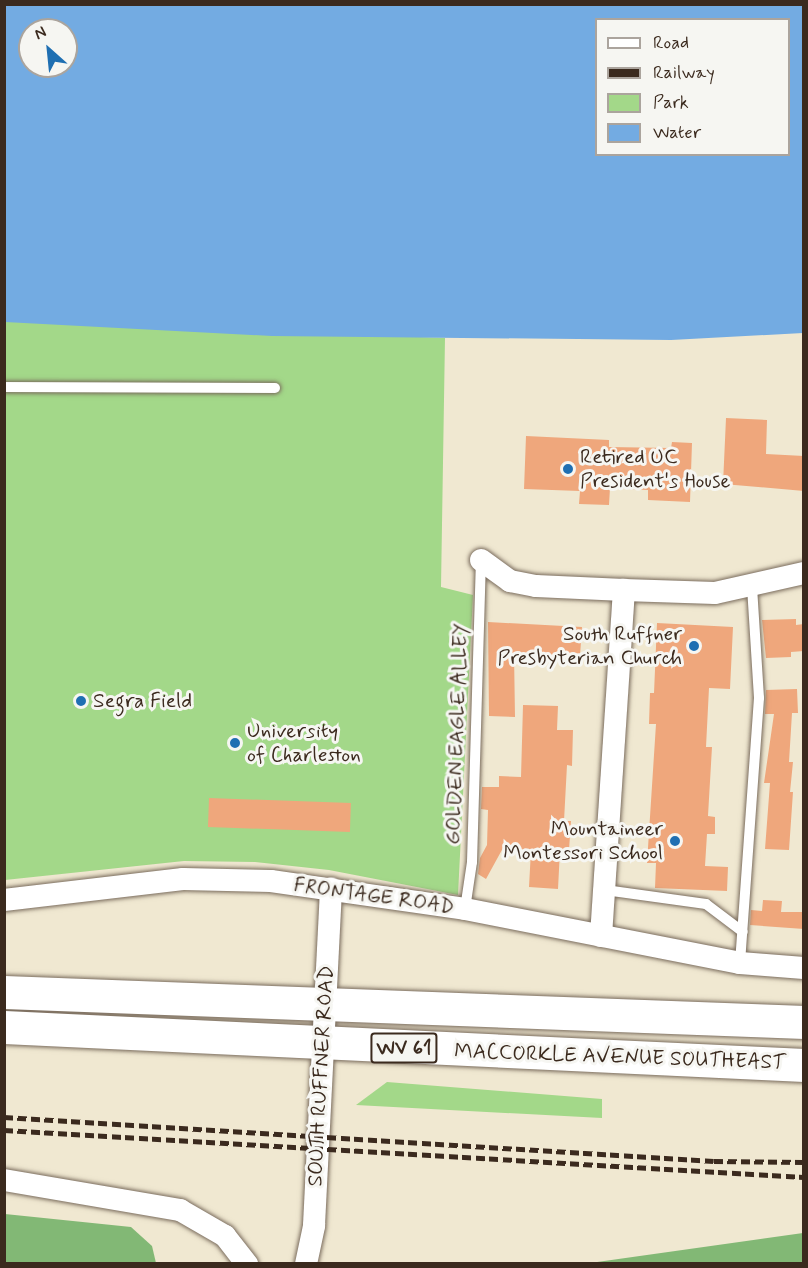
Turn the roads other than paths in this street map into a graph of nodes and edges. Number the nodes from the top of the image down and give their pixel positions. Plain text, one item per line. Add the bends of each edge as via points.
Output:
1 (4, 387) edge
2 (275, 388) dead end
3 (481, 561) joint
4 (804, 573) edge
5 (752, 587) junction
6 (624, 590) junction
7 (330, 888) junction
8 (605, 890) junction
9 (4, 900) edge
10 (465, 909) junction
11 (743, 932) junction
12 (601, 936) junction
13 (740, 963) junction
14 (804, 968) edge
15 (804, 984) edge
16 (4, 992) edge
17 (325, 1003) junction
18 (804, 1022) edge
19 (4, 1028) edge
20 (323, 1043) junction
21 (804, 1065) edge
22 (4, 1180) edge
23 (247, 1263) edge
24 (306, 1263) edge

1 - 2 lane
3 - 6 street via 510,580 536,586
3 - 10 lane, GOLDEN EAGLE ALLEY via 472,862
4 - 5 street
5 - 6 street via 715,593
5 - 11 lane via 759,698
6 - 8 street
7 - 9 street, FRONTAGE ROAD via 260,880 183,879
7 - 10 street, FRONTAGE ROAD
7 - 17 street, SOUTH RUFFNER ROAD
8 - 11 lane via 706,904
8 - 12 street
10 - 12 street, FRONTAGE ROAD
11 - 13 lane
12 - 13 street, FRONTAGE ROAD
13 - 14 street, FRONTAGE ROAD
13 - 15 street, FRONTAGE ROAD via 776,979
16 - 17 main road, MACCORKLE AVENUE SOUTHEAST / WV 61
17 - 18 main road, MACCORKLE AVENUE SOUTHEAST / WV 61
17 - 20 street, SOUTH RUFFNER ROAD
19 - 20 main road, MACCORKLE AVENUE SOUTHEAST / WV 61
20 - 21 main road, MACCORKLE AVENUE SOUTHEAST / WV 61
20 - 24 street, SOUTH RUFFNER ROAD via 314,1226
22 - 23 street via 180,1210 225,1236

